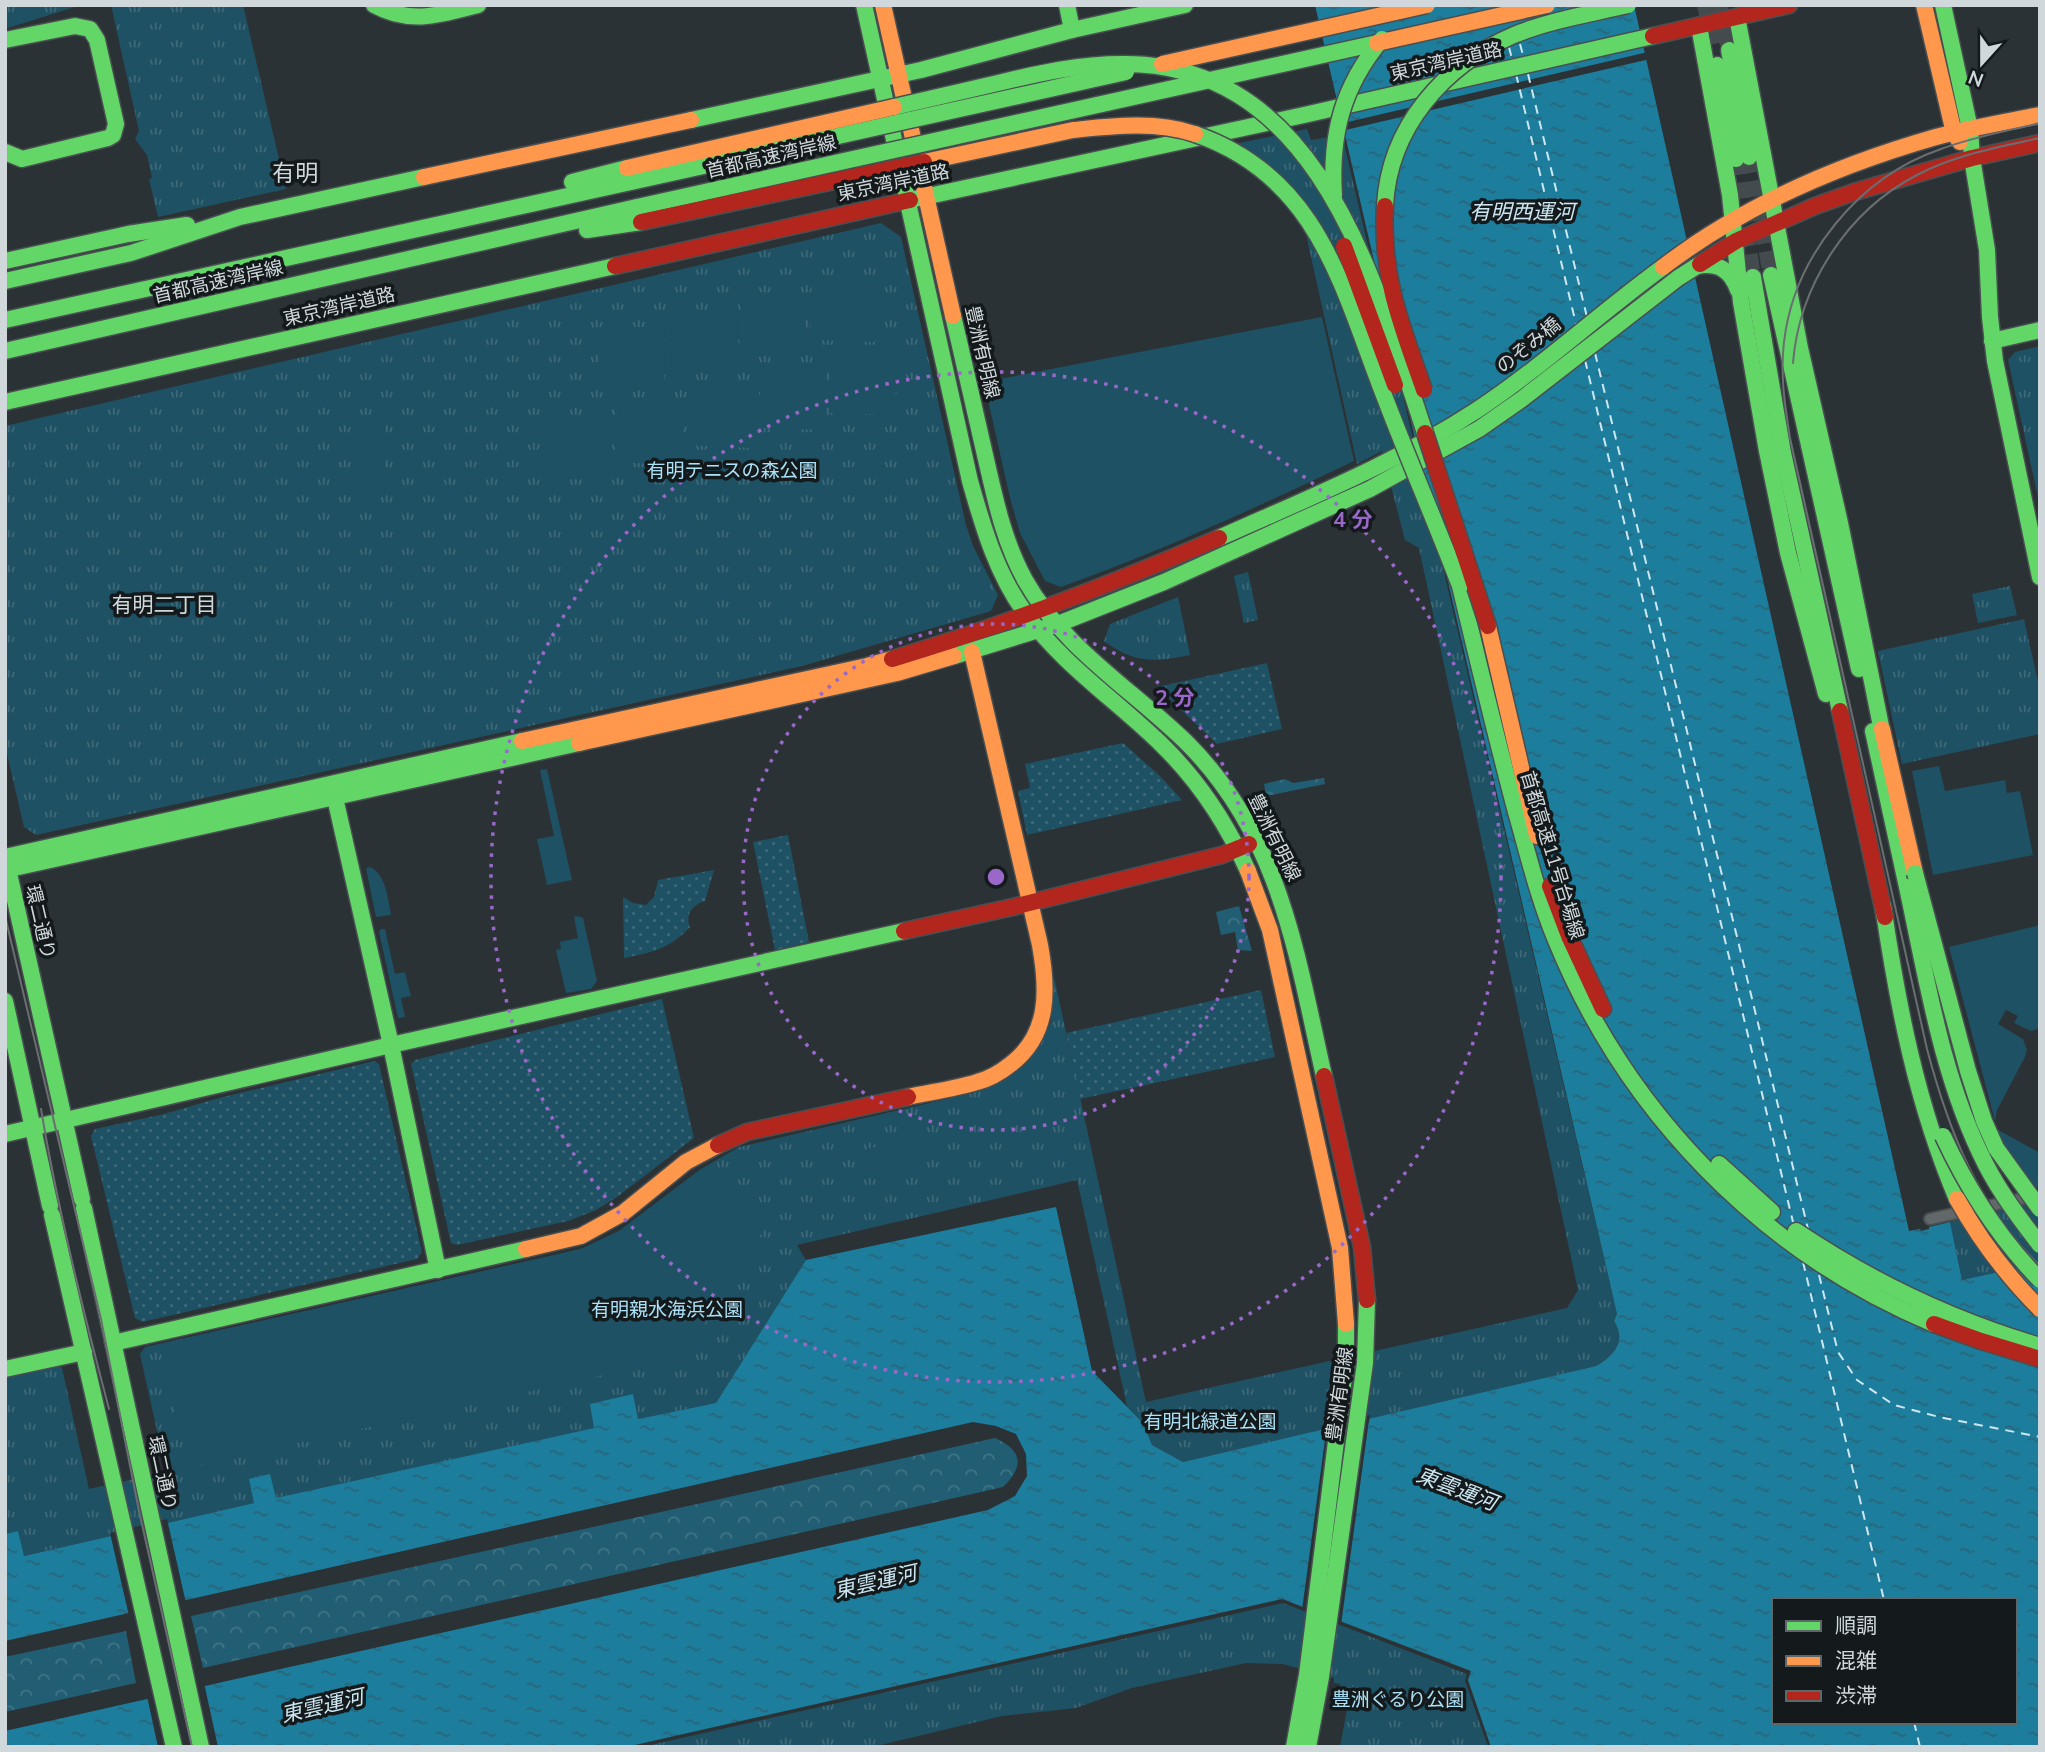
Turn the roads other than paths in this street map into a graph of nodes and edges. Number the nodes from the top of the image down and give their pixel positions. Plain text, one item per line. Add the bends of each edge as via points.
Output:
1 (374, 5) edge
2 (478, 5) edge
3 (864, 5) edge
4 (883, 5) edge
5 (1067, 5) edge
6 (1185, 5) edge
7 (1422, 5) edge
8 (1427, 5) edge
9 (1547, 5) edge
10 (1628, 5) edge
11 (1789, 5) edge
12 (1924, 5) edge
13 (1943, 5) edge
14 (1737, 17) junction
15 (1699, 26) junction
16 (1072, 30) junction
17 (5, 40) edge
18 (1722, 51) tunnel mouth
19 (898, 74) junction
20 (882, 79) junction
21 (2040, 115) edge
22 (1970, 129) junction
23 (1954, 133) junction
24 (2040, 143) edge
25 (5, 152) edge
26 (1742, 158) tunnel mouth
27 (1972, 158) junction
28 (629, 175) junction
29 (925, 197) junction
30 (909, 200) junction
31 (1771, 201) junction
32 (639, 215) junction
33 (240, 217) junction
34 (1733, 219) junction
35 (1775, 222) junction
36 (1736, 241) junction
37 (5, 261) edge
38 (1707, 262) junction
39 (1771, 275) tunnel mouth
40 (1753, 277) tunnel mouth
41 (5, 281) edge
42 (144, 289) junction
43 (1741, 302) junction
44 (5, 315) edge
45 (5, 320) edge
46 (2040, 330) edge
47 (318, 332) junction
48 (1992, 341) junction
49 (5, 351) edge
50 (5, 402) edge
51 (5, 414) edge
52 (1368, 481) junction
53 (2040, 577) edge
54 (1460, 586) junction
55 (1044, 608) junction
56 (1026, 615) junction
57 (1058, 624) junction
58 (1488, 626) junction
59 (1040, 631) junction
60 (972, 652) junction
61 (1873, 709) junction
62 (1836, 716) junction
63 (1882, 729) junction
64 (333, 791) junction
65 (1257, 839) junction
66 (1239, 849) junction
67 (6, 864) edge
68 (1907, 887) junction
69 (1029, 902) junction
70 (1883, 906) junction
71 (5, 1001) edge
72 (391, 1045) junction
73 (64, 1120) junction
74 (33, 1127) junction
75 (5, 1134) edge
76 (2040, 1194) edge
77 (2040, 1209) edge
78 (1930, 1219) dead end
79 (2040, 1245) edge
80 (438, 1270) junction
81 (1366, 1278) junction
82 (2040, 1280) edge
83 (2040, 1309) edge
84 (1346, 1313) junction
85 (113, 1343) junction
86 (2040, 1346) edge
87 (84, 1352) junction
88 (2040, 1359) edge
89 (5, 1369) edge
90 (174, 1747) edge
91 (201, 1747) edge
92 (1294, 1747) edge
93 (1308, 1747) edge

1 - 2 main road via 396,17 414,19
3 - 20 main road, 豊洲有明線
4 - 19 main road, 豊洲有明線
5 - 16 main road
6 - 16 main road
7 - 54 main road, bridge via 1382,39 1357,73 1339,118 1332,182 1347,254 1423,461
8 - 28 main road, 首都高速湾岸線, bridge
9 - 32 main road, 首都高速湾岸線, bridge
10 - 58 main road, bridge via 1536,27 1462,64 1434,89 1414,116 1397,148 1387,182 1383,235 1390,286 1453,473
11 - 14 main road, 東京湾岸道路
12 - 23 main road
13 - 22 main road
14 - 15 main road, 東京湾岸道路
14 - 31 main road
15 - 29 main road, 東京湾岸道路, bridge
15 - 34 main road
16 - 19 main road
17 - 25 main road via 75,26 90,29 97,40 116,124 108,138 22,159
18 - 26 main road
19 - 20 main road
19 - 29 main road, 豊洲有明線
20 - 30 main road, 豊洲有明線
20 - 33 main road
21 - 22 main road, のぞみ橋
22 - 23 main road, のぞみ橋
22 - 27 main road
23 - 27 main road
23 - 31 main road, のぞみ橋 via 1846,168
24 - 27 main road, のぞみ橋
27 - 35 main road, のぞみ橋 via 1854,192
27 - 48 main road via 1987,250
28 - 42 main road, 首都高速湾岸線
28 - 58 main road, bridge via 1071,68 1160,66 1228,90 1294,141 1342,212 1442,478
29 - 30 main road, 東京湾岸道路
29 - 55 main road, 豊洲有明線 via 1003,531
30 - 47 main road, 東京湾岸道路
30 - 56 main road, 豊洲有明線 via 970,481 985,533
31 - 34 main road, のぞみ橋
31 - 35 main road
32 - 49 main road, 首都高速湾岸線 via 517,233
32 - 54 main road, bridge via 1073,130 1158,126 1219,143 1271,175 1319,236
33 - 37 main road via 128,234
33 - 41 main road via 131,253
34 - 36 main road
34 - 52 main road, のぞみ橋, bridge via 1647,278 1492,400
35 - 36 main road, のぞみ橋
35 - 61 main road via 1840,523
36 - 38 main road, のぞみ橋
36 - 43 main road
38 - 43 main road via 1732,276
38 - 52 main road, のぞみ橋, bridge via 1479,429
39 - 61 main road
40 - 62 main road
42 - 44 main road
42 - 45 main road, 首都高速湾岸線
43 - 62 main road via 1788,553
46 - 48 main road
47 - 50 main road, 東京湾岸道路
47 - 51 main road via 222,365
48 - 53 main road
52 - 55 main road
52 - 57 main road via 1164,582
54 - 88 main road, 首都高速11号台場線 via 1542,902 1583,1000 1634,1085 1719,1183 1811,1258 1909,1314
55 - 56 main road
55 - 57 main road, 豊洲有明線
56 - 59 main road, 豊洲有明線
56 - 64 main road via 867,666
57 - 59 main road
57 - 65 main road, 豊洲有明線 via 1208,765
58 - 86 main road, 首都高速11号台場線 via 1554,898 1600,1004 1626,1051 1662,1100 1728,1174 1817,1245 1916,1301
59 - 60 main road
59 - 66 main road, 豊洲有明線 via 1184,767
60 - 64 main road via 897,673
60 - 69 main road
61 - 63 main road
61 - 68 main road
62 - 70 main road
63 - 68 main road
63 - 77 main road, bridge via 1980,1109 1996,1148
64 - 67 main road
64 - 72 main road
65 - 66 main road
65 - 81 main road, 豊洲有明線 via 1290,924
66 - 69 main road
66 - 84 main road, 豊洲有明線 via 1270,930 1340,1248
67 - 73 main road, 環二通り
68 - 79 main road, bridge via 1961,1106 1992,1179
69 - 72 main road
69 - 80 main road via 1045,1007 1029,1045 1000,1073 979,1082 747,1132 696,1156 623,1213 581,1236
70 - 82 main road, bridge via 1925,1086 1943,1136 1983,1214
70 - 83 main road, bridge via 1911,1060 1938,1156 1979,1237
71 - 74 main road
72 - 73 main road
72 - 80 main road
73 - 74 main road
73 - 85 main road, 環二通り
74 - 75 main road
74 - 87 main road
76 - 78 street
80 - 85 main road
81 - 84 main road via 1360,1291 1360,1311
81 - 93 main road, 豊洲有明線 via 1365,1363
84 - 92 main road, 豊洲有明線 via 1346,1361
85 - 91 main road, 環二通り
87 - 89 main road
87 - 90 main road

